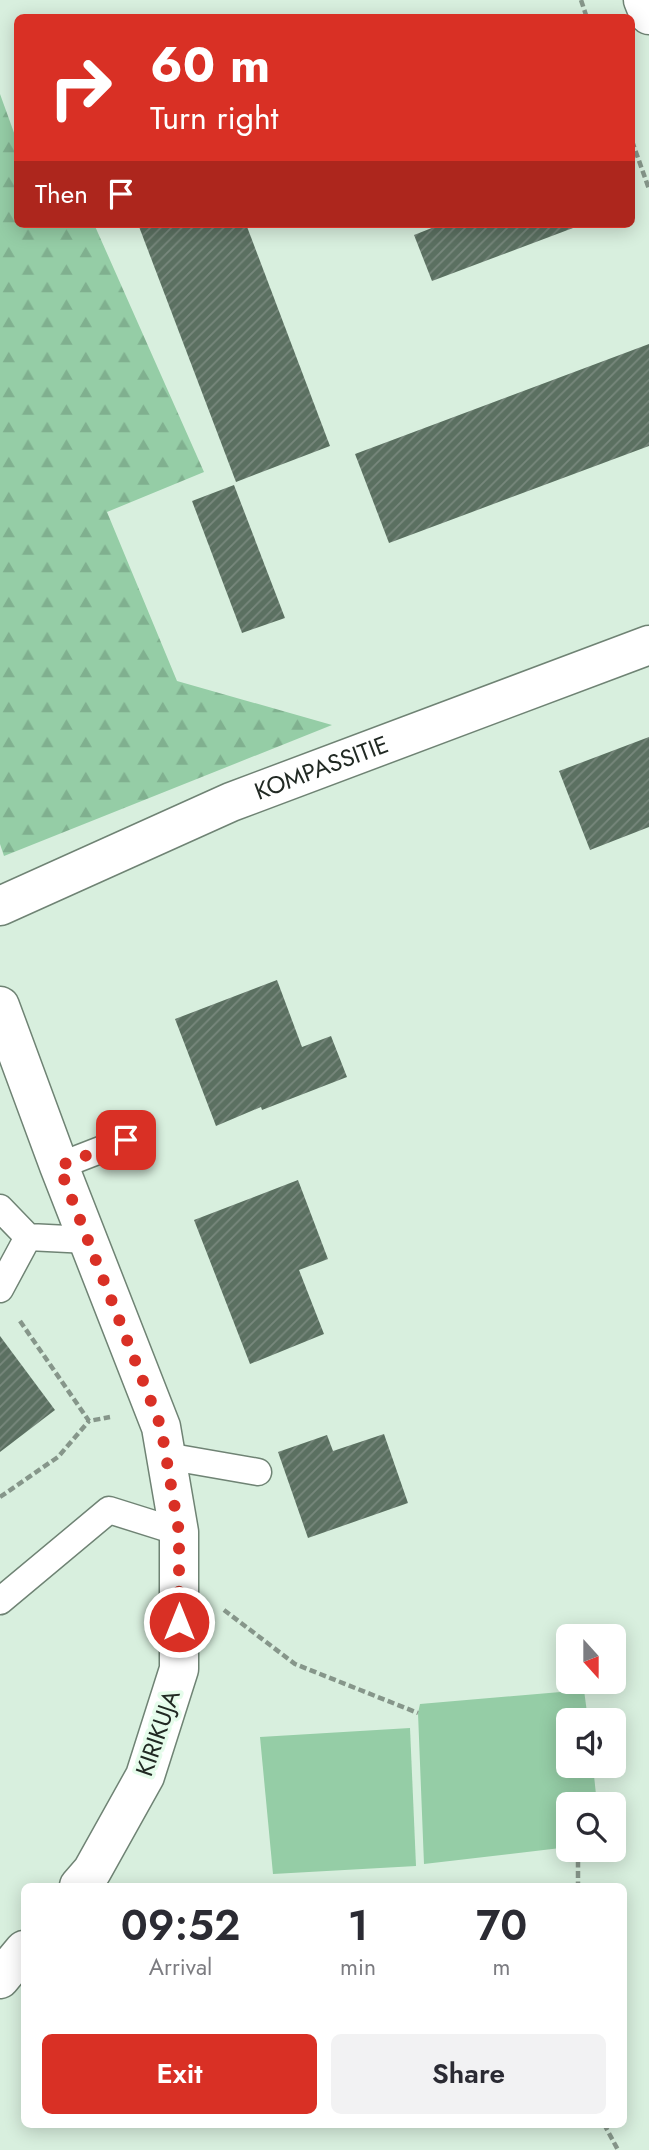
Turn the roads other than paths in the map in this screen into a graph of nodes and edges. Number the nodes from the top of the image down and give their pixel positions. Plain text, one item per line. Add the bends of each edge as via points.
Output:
1 (643, 0) edge
2 (649, 15) edge
3 (649, 645) edge
4 (0, 906) edge
5 (0, 1006) edge
6 (126, 1140) dead end
7 (59, 1166) junction
8 (0, 1208) edge
9 (28, 1237) junction
10 (88, 1240) junction
11 (0, 1289) edge
12 (166, 1456) junction
13 (258, 1472) dead end
14 (179, 1532) junction
15 (0, 1601) edge
16 (82, 1883) edge
17 (21, 1954) edge
18 (0, 1979) edge

1 - 2 street
3 - 4 street, KOMPASSITIE via 231,802
5 - 7 street, KIRIKUJA
6 - 7 lane
7 - 10 street, KIRIKUJA
8 - 9 lane
9 - 10 lane
9 - 11 lane
10 - 12 street, KIRIKUJA via 161,1427
12 - 13 lane
12 - 14 street, KIRIKUJA
14 - 15 lane via 109,1510
14 - 16 street, KIRIKUJA via 179,1669 145,1776
17 - 18 street

